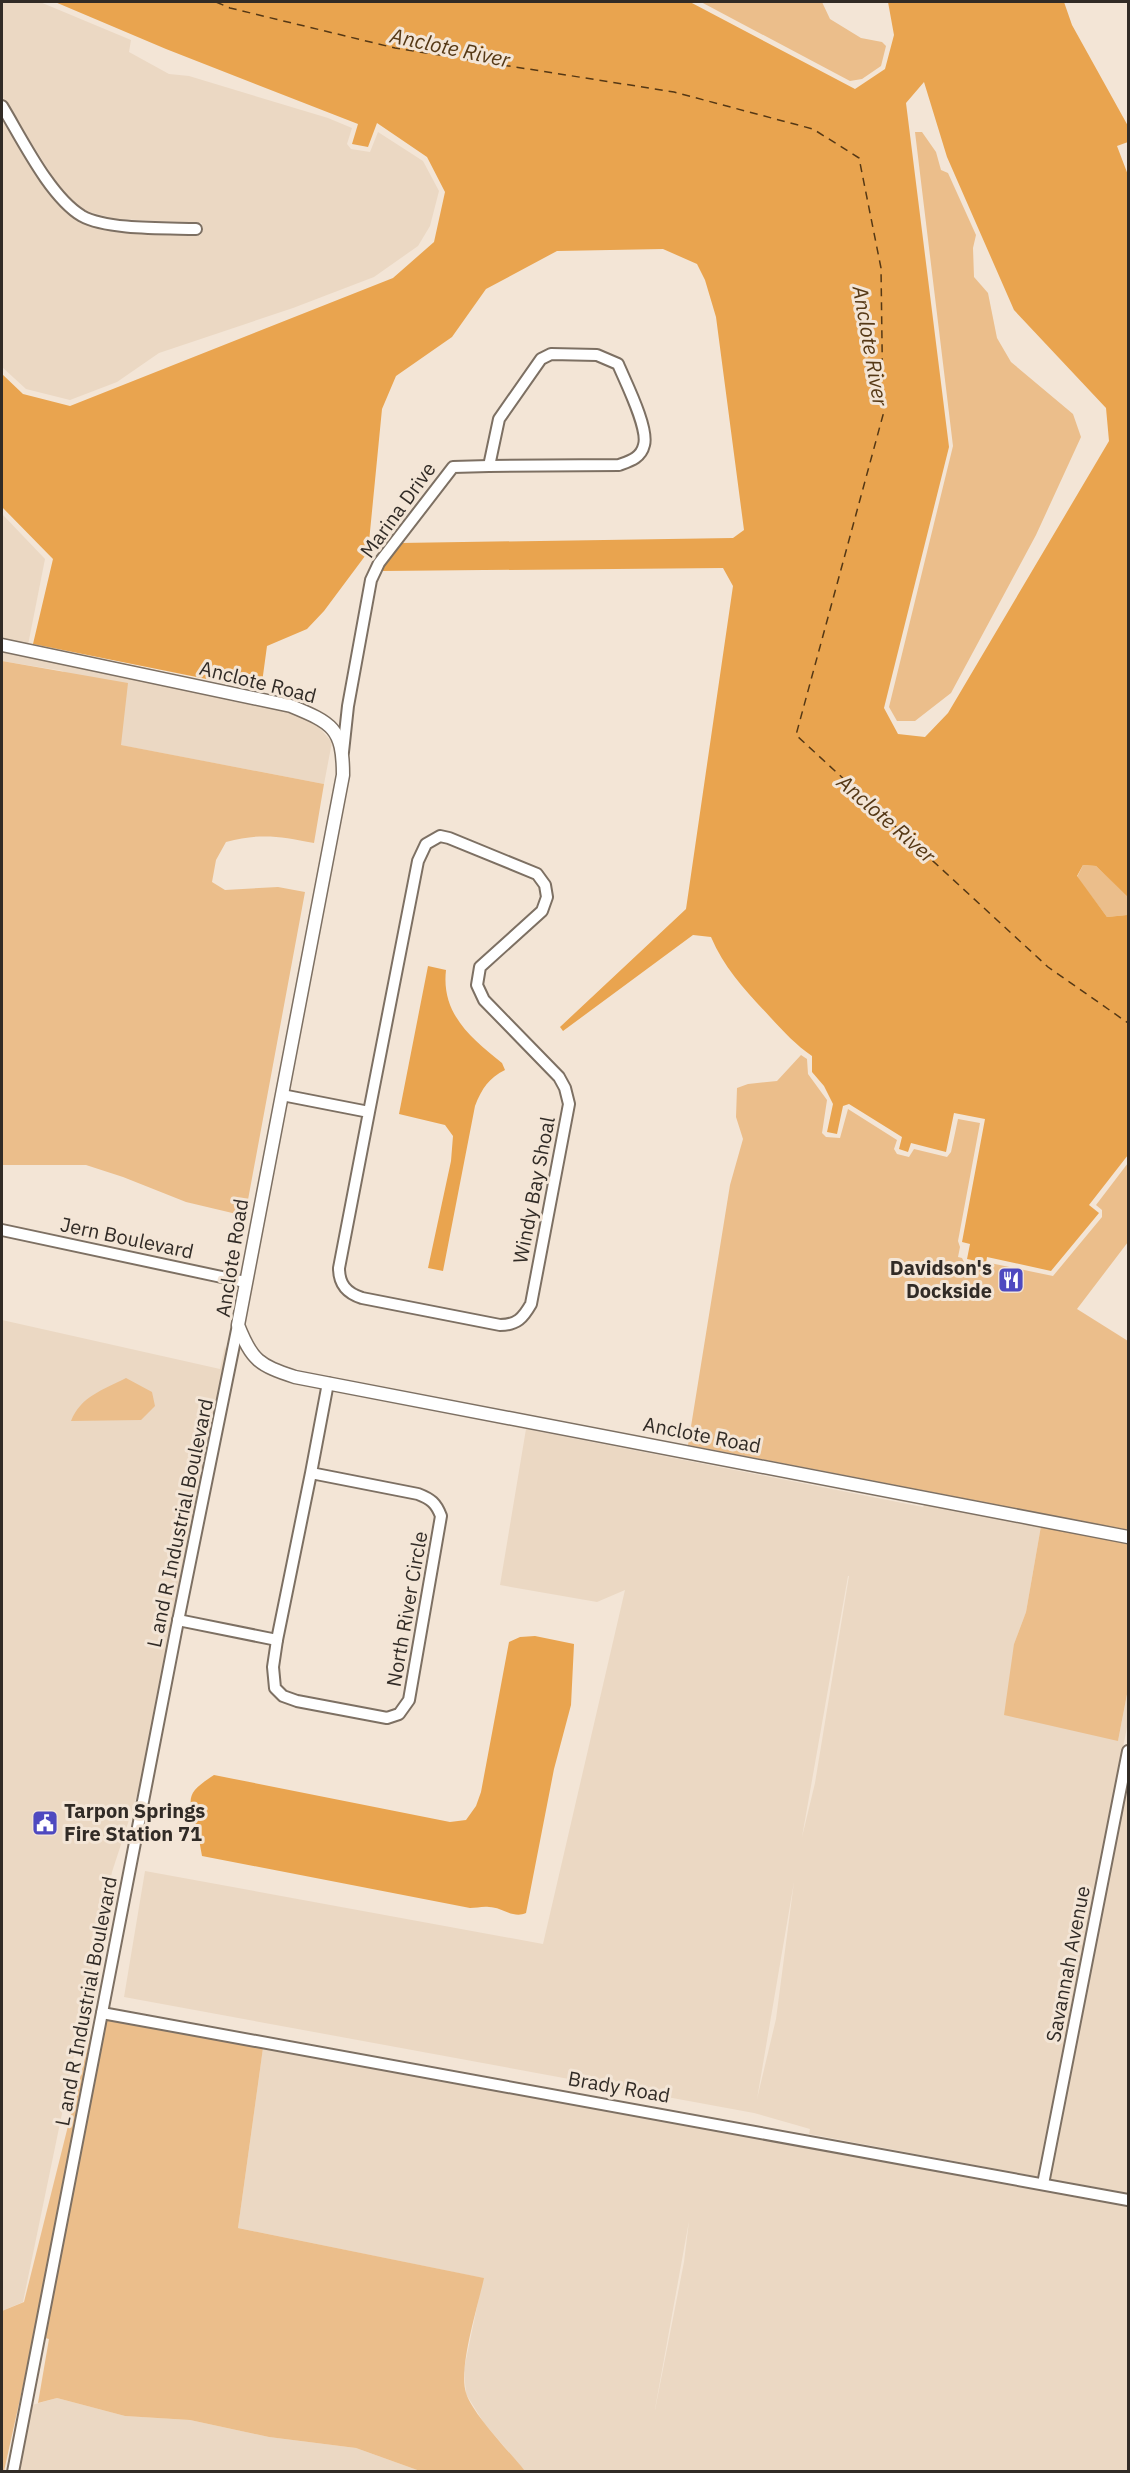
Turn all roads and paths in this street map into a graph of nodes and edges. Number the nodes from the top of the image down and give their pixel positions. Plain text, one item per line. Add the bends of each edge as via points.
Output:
1 (2, 106) edge
2 (196, 229) dead end
3 (489, 466) junction
4 (2, 645) edge
5 (343, 752) junction
6 (282, 1095) junction
7 (369, 1112) junction
8 (2, 1230) edge
9 (245, 1282) junction
10 (238, 1325) junction
11 (328, 1383) junction
12 (311, 1473) junction
13 (1128, 1537) edge
14 (178, 1620) junction
15 (277, 1640) junction
16 (1128, 1751) edge
17 (102, 2013) junction
18 (1043, 2184) junction
19 (1128, 2200) edge
20 (14, 2472) edge

1 - 2 street via 59,198 84,217 115,225
3 - 3 street, Marina Drive via 619,465 635,459 644,447 644,430 618,364 597,355 551,354 541,359 499,418
3 - 5 street, Marina Drive via 453,467 379,563 371,580
4 - 5 street, Anclote Road via 291,706 325,720
5 - 6 street, Anclote Road via 343,775
6 - 7 street
6 - 9 street, Anclote Road
7 - 7 street, Windy Bay Shoal via 339,1268 345,1290 362,1298 513,1325 531,1304 568,1104 565,1088 553,1070 484,1000 477,986 480,967 542,911 547,897 537,873 449,838 440,836 426,844 418,861
8 - 9 street, Jern Boulevard
9 - 10 street, Anclote Road
10 - 11 street, Anclote Road via 254,1357 267,1368
10 - 14 street, L and R Industrial Boulevard
11 - 12 street, North River Circle
11 - 13 street, Anclote Road
12 - 15 street, North River Circle
12 - 15 street, North River Circle via 418,1494 437,1506 440,1529 409,1700 399,1714 387,1718 282,1696 273,1680
14 - 15 street
14 - 17 street, L and R Industrial Boulevard
16 - 18 street, Savannah Avenue
17 - 18 street, Brady Road
17 - 20 street, L and R Industrial Boulevard
18 - 19 street, Brady Road

